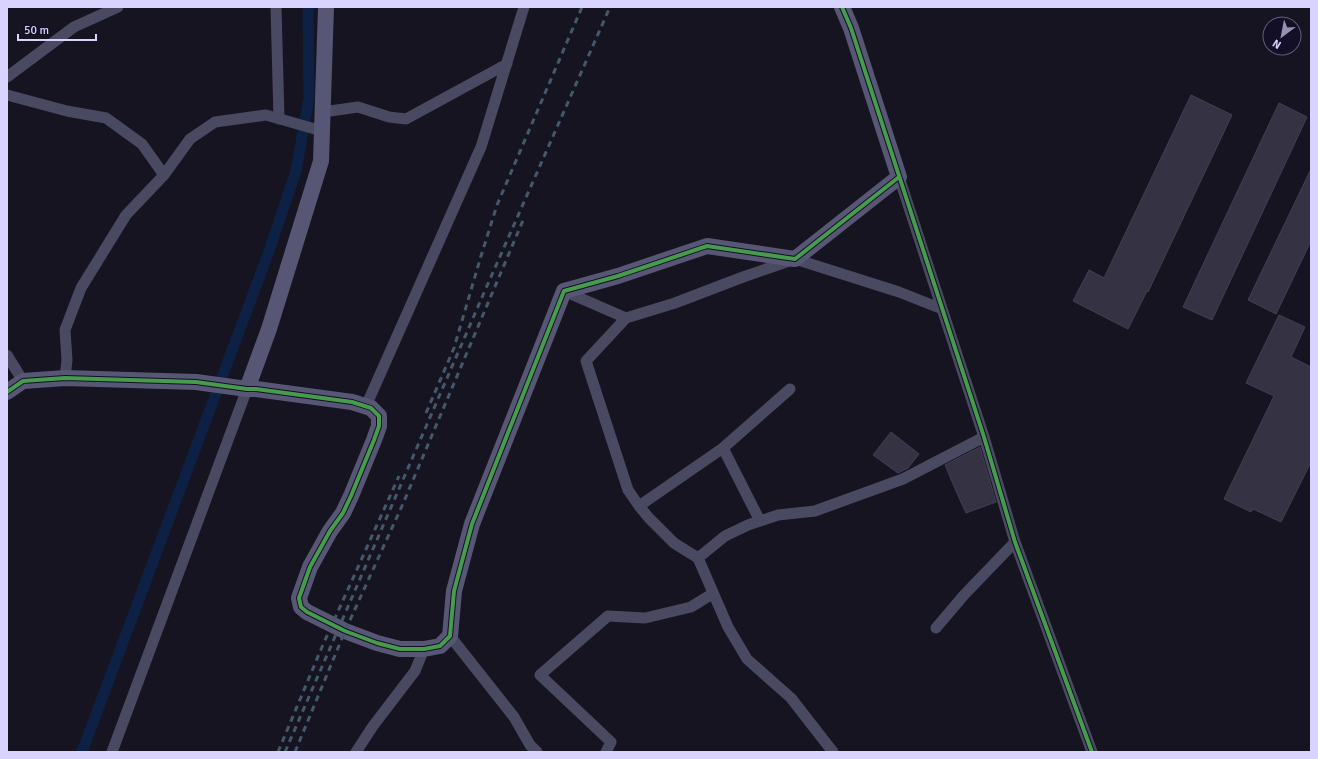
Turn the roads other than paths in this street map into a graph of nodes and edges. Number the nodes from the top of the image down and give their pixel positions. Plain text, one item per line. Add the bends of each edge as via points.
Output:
1 (118, 7) edge
2 (276, 7) edge
3 (326, 7) edge
4 (524, 7) edge
5 (842, 7) edge
6 (853, 7) edge
7 (851, 28) junction
8 (507, 64) junction
9 (7, 77) edge
10 (7, 95) edge
11 (323, 112) junction
12 (281, 119) junction
13 (322, 131) junction
14 (164, 175) junction
15 (899, 177) junction
16 (795, 259) junction
17 (564, 291) junction
18 (942, 309) junction
19 (626, 318) junction
20 (7, 355) edge
21 (65, 378) junction
22 (23, 381) junction
23 (247, 389) junction
24 (790, 389) dead end
25 (7, 392) edge
26 (366, 406) junction
27 (984, 437) junction
28 (723, 448) junction
29 (639, 506) junction
30 (760, 521) junction
31 (1015, 542) junction
32 (698, 558) junction
33 (712, 594) junction
34 (936, 628) dead end
35 (450, 636) junction
36 (424, 649) junction
37 (112, 752) edge
38 (356, 752) edge
39 (537, 752) edge
40 (606, 752) edge
41 (833, 752) edge
42 (1092, 752) edge

1 - 9 street via 74,27
2 - 12 street
3 - 11 street
4 - 8 street
5 - 7 street
6 - 7 street
7 - 15 street
8 - 11 street via 406,119 389,117 358,107
8 - 26 street via 481,148
10 - 14 street via 67,112 106,118 142,144
11 - 13 street
12 - 13 street
12 - 14 street via 266,115 215,122 190,139
13 - 23 street via 321,160 269,329
14 - 21 street via 126,215 81,288 66,330
15 - 16 street
15 - 18 street
16 - 17 street via 707,246
16 - 18 street via 899,292
16 - 19 street
17 - 19 street
17 - 35 street via 472,524 454,591
18 - 27 street
19 - 29 street via 586,361 628,490
20 - 22 street
21 - 22 street
21 - 23 street via 196,382
22 - 25 street
23 - 26 street
23 - 37 street
24 - 28 street
26 - 36 street via 379,416 379,426 346,507 310,567 299,598 301,607 345,631 377,643 400,649
27 - 30 street via 903,479 815,510 778,515
27 - 31 street
28 - 29 street
28 - 30 street
29 - 32 street via 674,543
30 - 32 street via 725,536
31 - 34 street
31 - 42 street
32 - 33 street
33 - 40 street via 692,607 645,618 608,616 540,675 611,742
33 - 41 street via 747,659 791,698
35 - 36 street via 440,646
35 - 39 street
36 - 38 street via 415,671

